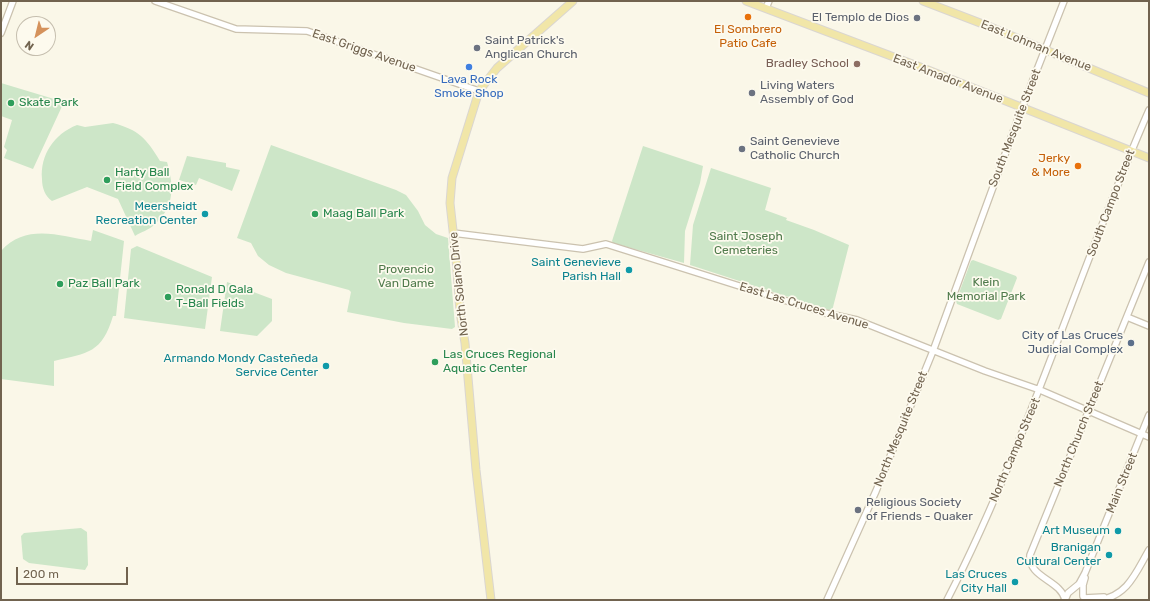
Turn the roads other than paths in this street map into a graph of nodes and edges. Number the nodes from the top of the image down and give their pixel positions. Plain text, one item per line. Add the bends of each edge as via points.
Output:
1 (12, 1) edge
2 (155, 1) edge
3 (573, 1) edge
4 (746, 1) edge
5 (923, 1) edge
6 (1064, 1) edge
7 (767, 4) edge
8 (1, 33) edge
9 (1044, 50) junction
10 (479, 91) junction
11 (1149, 93) edge
12 (1022, 108) junction
13 (1149, 110) edge
14 (1131, 151) junction
15 (1149, 158) edge
16 (454, 233) junction
17 (967, 256) joint
18 (1149, 262) edge
19 (1074, 296) joint
20 (1127, 317) junction
21 (1149, 326) edge
22 (933, 351) junction
23 (1040, 390) junction
24 (1088, 411) junction
25 (1149, 415) edge
26 (1141, 434) junction
27 (1149, 438) edge
28 (1149, 550) edge
29 (1032, 551) junction
30 (1085, 573) junction
31 (1123, 589) junction
32 (1071, 592) junction
33 (1084, 598) edge
34 (491, 600) edge
35 (827, 600) edge
36 (946, 600) edge
37 (1065, 600) edge
38 (1100, 600) edge

1 - 8 street
2 - 10 street, East Griggs Avenue via 236,29 307,31
3 - 10 main road via 497,68
4 - 7 main road, East Amador Avenue
5 - 9 main road, East Lohman Avenue
6 - 9 street, South Mesquite Street
7 - 12 main road, East Amador Avenue
9 - 11 main road, East Lohman Avenue
9 - 12 street, South Mesquite Street
10 - 16 main road, North Solano Drive via 452,178 450,203
12 - 14 main road, East Amador Avenue
12 - 17 street, South Mesquite Street
13 - 14 street, South Campo Street
14 - 15 main road, East Amador Avenue
14 - 19 street, South Campo Street
16 - 22 street, East Las Cruces Avenue via 583,249 606,244 825,313 857,320
16 - 34 main road, North Solano Drive
17 - 22 street, North Mesquite Street
18 - 20 street, North Church Street
19 - 23 street, North Campo Street
20 - 21 street
20 - 24 street, North Church Street
22 - 23 street, East Las Cruces Avenue
22 - 35 street, North Mesquite Street via 876,491
23 - 24 street, East Las Cruces Avenue
23 - 36 street, North Campo Street via 1000,487
24 - 26 street, East Las Cruces Avenue
24 - 29 street, North Church Street
25 - 26 street, Main Street
26 - 27 street, East Las Cruces Avenue
26 - 30 street, Main Street
28 - 31 street via 1132,581
29 - 32 street via 1038,569
29 - 37 street via 1030,558 1035,570 1061,592
30 - 32 street, Main Street
30 - 33 street, Main Street
31 - 33 street via 1105,597
31 - 38 street via 1115,596
32 - 33 street via 1077,591
32 - 37 street, Main Street

